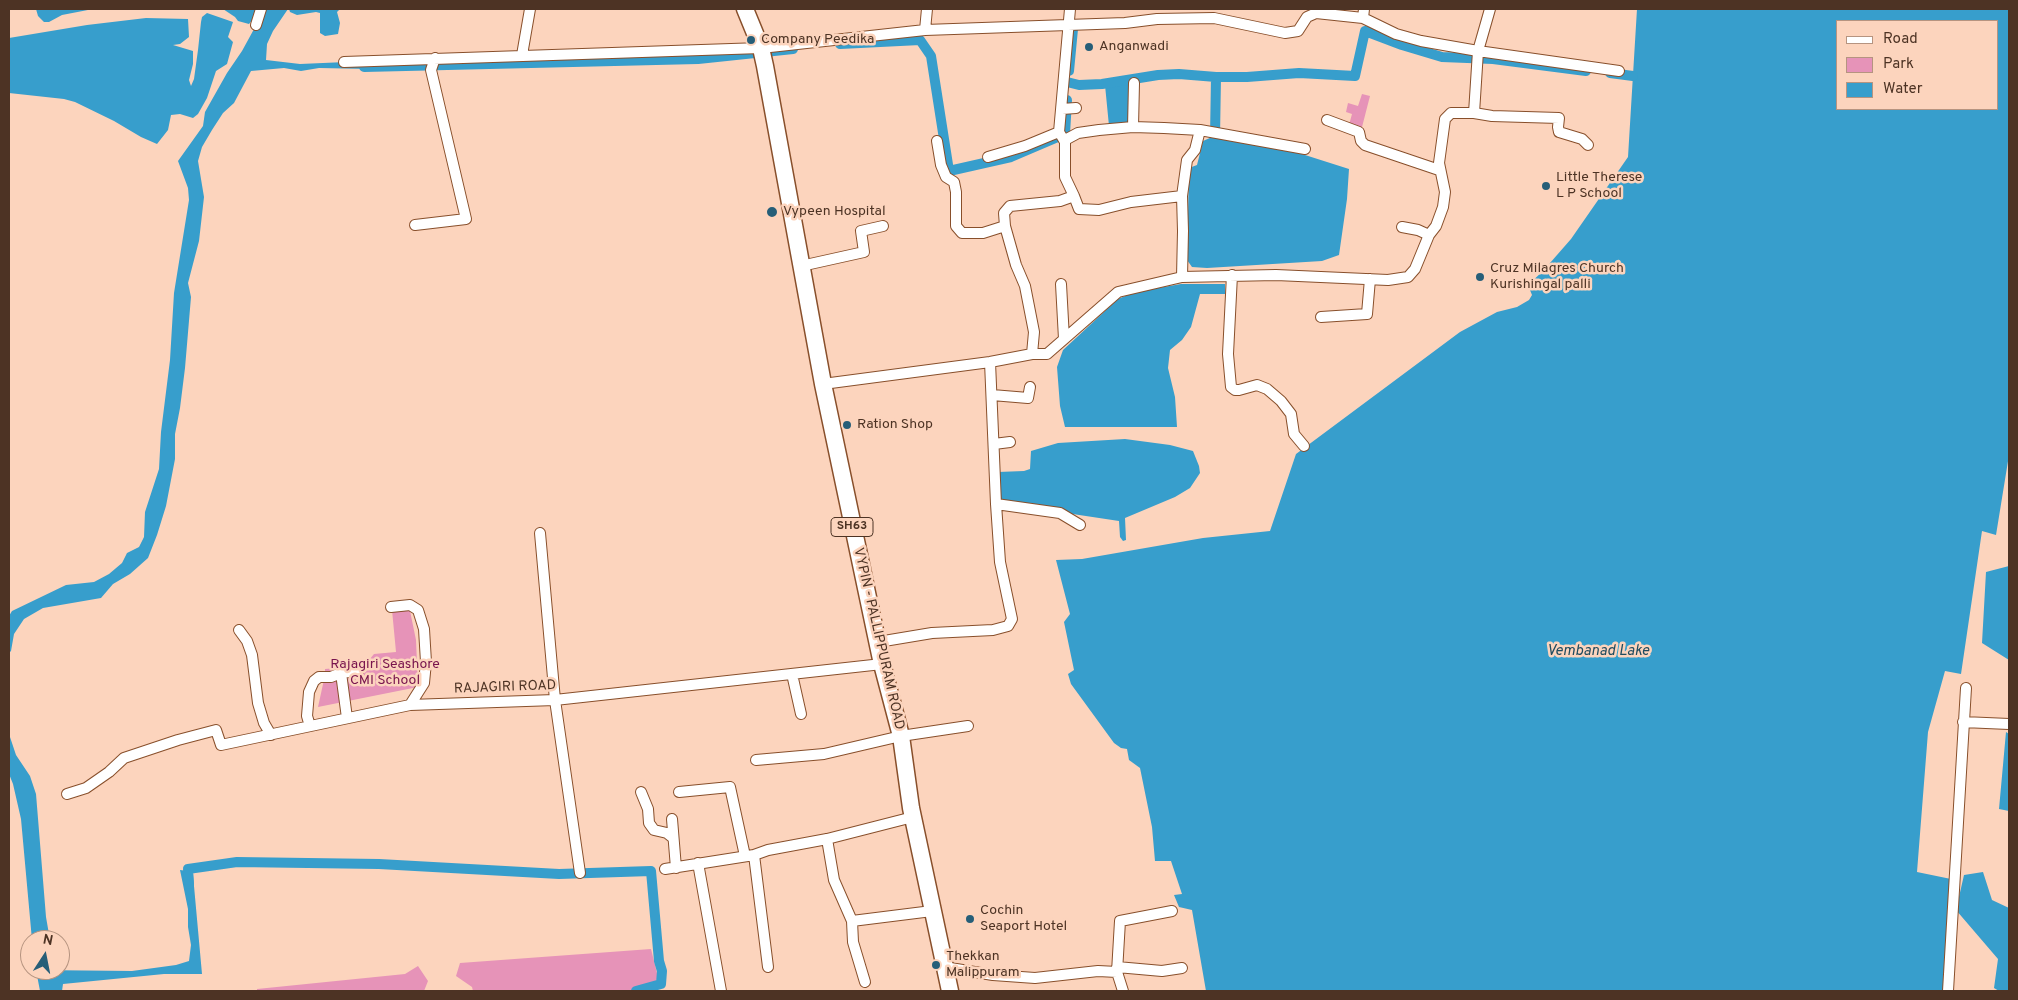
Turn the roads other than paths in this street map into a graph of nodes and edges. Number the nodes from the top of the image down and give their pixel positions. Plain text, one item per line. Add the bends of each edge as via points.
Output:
1 (261, 9) edge
2 (530, 9) edge
3 (745, 9) edge
4 (927, 9) edge
5 (1070, 9) edge
6 (1490, 9) edge
7 (1363, 13) edge
8 (1069, 24) junction
9 (256, 25) dead end
10 (925, 30) junction
11 (762, 54) junction
12 (522, 55) junction
13 (1478, 56) junction
14 (435, 58) junction
15 (344, 62) dead end
16 (1619, 71) dead end
17 (1134, 83) dead end
18 (1076, 108) dead end
19 (1062, 109) junction
20 (1474, 113) junction
21 (1327, 120) dead end
22 (1133, 127) junction
23 (1206, 131) junction
24 (1062, 136) junction
25 (937, 141) dead end
26 (1588, 145) dead end
27 (1305, 149) dead end
28 (988, 158) dead end
29 (1439, 170) junction
30 (1074, 196) junction
31 (1182, 196) junction
32 (414, 225) dead end
33 (882, 226) dead end
34 (1005, 226) junction
35 (1402, 227) dead end
36 (1429, 235) junction
37 (801, 266) junction
38 (1232, 275) junction
39 (1182, 277) junction
40 (1370, 280) junction
41 (1061, 284) dead end
42 (1321, 317) dead end
43 (1064, 339) junction
44 (1032, 354) junction
45 (990, 362) junction
46 (823, 384) junction
47 (1030, 387) dead end
48 (992, 394) junction
49 (1010, 442) dead end
50 (994, 444) junction
51 (1304, 446) dead end
52 (996, 504) junction
53 (1080, 525) dead end
54 (540, 533) dead end
55 (391, 607) dead end
56 (239, 630) dead end
57 (878, 642) junction
58 (882, 664) junction
59 (358, 671) dead end
60 (341, 673) junction
61 (792, 674) junction
62 (1966, 688) dead end
63 (555, 700) junction
64 (410, 705) junction
65 (800, 714) dead end
66 (347, 718) junction
67 (1963, 722) junction
68 (2009, 724) edge
69 (310, 726) junction
70 (968, 726) dead end
71 (271, 735) junction
72 (901, 736) junction
73 (756, 760) dead end
74 (641, 792) dead end
75 (678, 792) dead end
76 (67, 794) dead end
77 (913, 817) junction
78 (672, 818) dead end
79 (672, 837) junction
80 (827, 839) junction
81 (749, 855) junction
82 (698, 863) junction
83 (580, 873) dead end
84 (1172, 910) dead end
85 (932, 911) junction
86 (852, 921) junction
87 (768, 967) dead end
88 (944, 967) junction
89 (1182, 968) dead end
90 (1117, 970) junction
91 (865, 982) dead end
92 (721, 991) edge
93 (950, 991) edge
94 (1123, 991) edge
95 (1948, 991) edge

1 - 9 street
2 - 12 street
3 - 11 main road, SH63
4 - 10 street
5 - 8 street
6 - 13 street
7 - 8 street via 1316,13 1307,17 1298,31 1285,33 1214,18
7 - 13 street via 1396,34
8 - 10 street
8 - 19 street
10 - 11 street
11 - 12 street
11 - 37 main road, VYPIN - PALLIPPURAM ROAD / SH63
12 - 14 street
13 - 16 street
13 - 20 street
14 - 15 street
14 - 32 street via 431,70 466,219
17 - 22 street
18 - 19 street
19 - 24 street
20 - 26 street via 1559,118 1559,132 1582,138
20 - 29 street via 1447,115
21 - 29 street via 1359,132 1365,145
22 - 23 street
22 - 24 street
23 - 27 street
23 - 31 street via 1187,160
24 - 28 street
24 - 30 street via 1065,177
25 - 34 street via 940,165 946,177 954,182 956,226 962,233 983,233
29 - 36 street via 1445,192 1443,207
30 - 31 street via 1079,209 1099,210 1131,202
30 - 34 street via 1060,201 1010,206 1004,214
31 - 39 street
33 - 37 street via 861,231 864,252
34 - 44 street via 1025,286 1034,332
35 - 36 street
36 - 40 street via 1415,270 1408,277
37 - 46 main road, VYPIN - PALLIPPURAM ROAD / SH63
38 - 39 street
38 - 40 street
38 - 51 street via 1228,354 1231,387 1239,390 1257,385 1267,389 1291,414 1296,438
39 - 43 street via 1118,292
40 - 42 street via 1367,314
41 - 43 street
43 - 44 street via 1047,354
44 - 45 street
45 - 46 street
45 - 48 street
46 - 57 main road, VYPIN - PALLIPPURAM ROAD / SH63
47 - 48 street via 1028,398
48 - 50 street
49 - 50 street
50 - 52 street
52 - 53 street via 1060,513
52 - 57 street via 1000,562 1012,619 1008,626
54 - 63 street
55 - 64 street via 410,605 418,610 424,629 424,683
56 - 71 street via 252,655 258,702
57 - 58 main road, VYPIN - PALLIPPURAM ROAD / SH63
58 - 61 street, RAJAGIRI ROAD
58 - 72 main road, VYPIN - PALLIPPURAM ROAD / SH63
59 - 60 street
60 - 66 street
60 - 69 street via 314,681 309,692 307,716
61 - 63 street, RAJAGIRI ROAD
61 - 65 street
62 - 67 street
63 - 64 street, RAJAGIRI ROAD
63 - 83 street
64 - 66 street, RAJAGIRI ROAD
66 - 69 street, RAJAGIRI ROAD
67 - 68 street
67 - 95 street
69 - 71 street, RAJAGIRI ROAD
70 - 72 street
71 - 76 street, RAJAGIRI ROAD via 221,745 216,730 178,740 124,758 86,788
72 - 73 street via 824,754
72 - 77 main road, VYPIN - PALLIPPURAM ROAD / SH63
74 - 79 street via 648,809 649,823 654,830
75 - 81 street via 730,787
77 - 80 street
77 - 85 main road, VYPIN - PALLIPPURAM ROAD / SH63
78 - 79 street
79 - 82 street via 670,869
80 - 81 street
80 - 86 street via 834,880
81 - 82 street
81 - 87 street
82 - 92 street
84 - 90 street via 1120,921
85 - 86 street
85 - 88 main road, VYPIN - PALLIPPURAM ROAD / SH63
86 - 91 street via 853,942
88 - 90 street via 1035,978
88 - 93 main road, VYPIN - PALLIPPURAM ROAD / SH63
89 - 90 street
90 - 94 street

